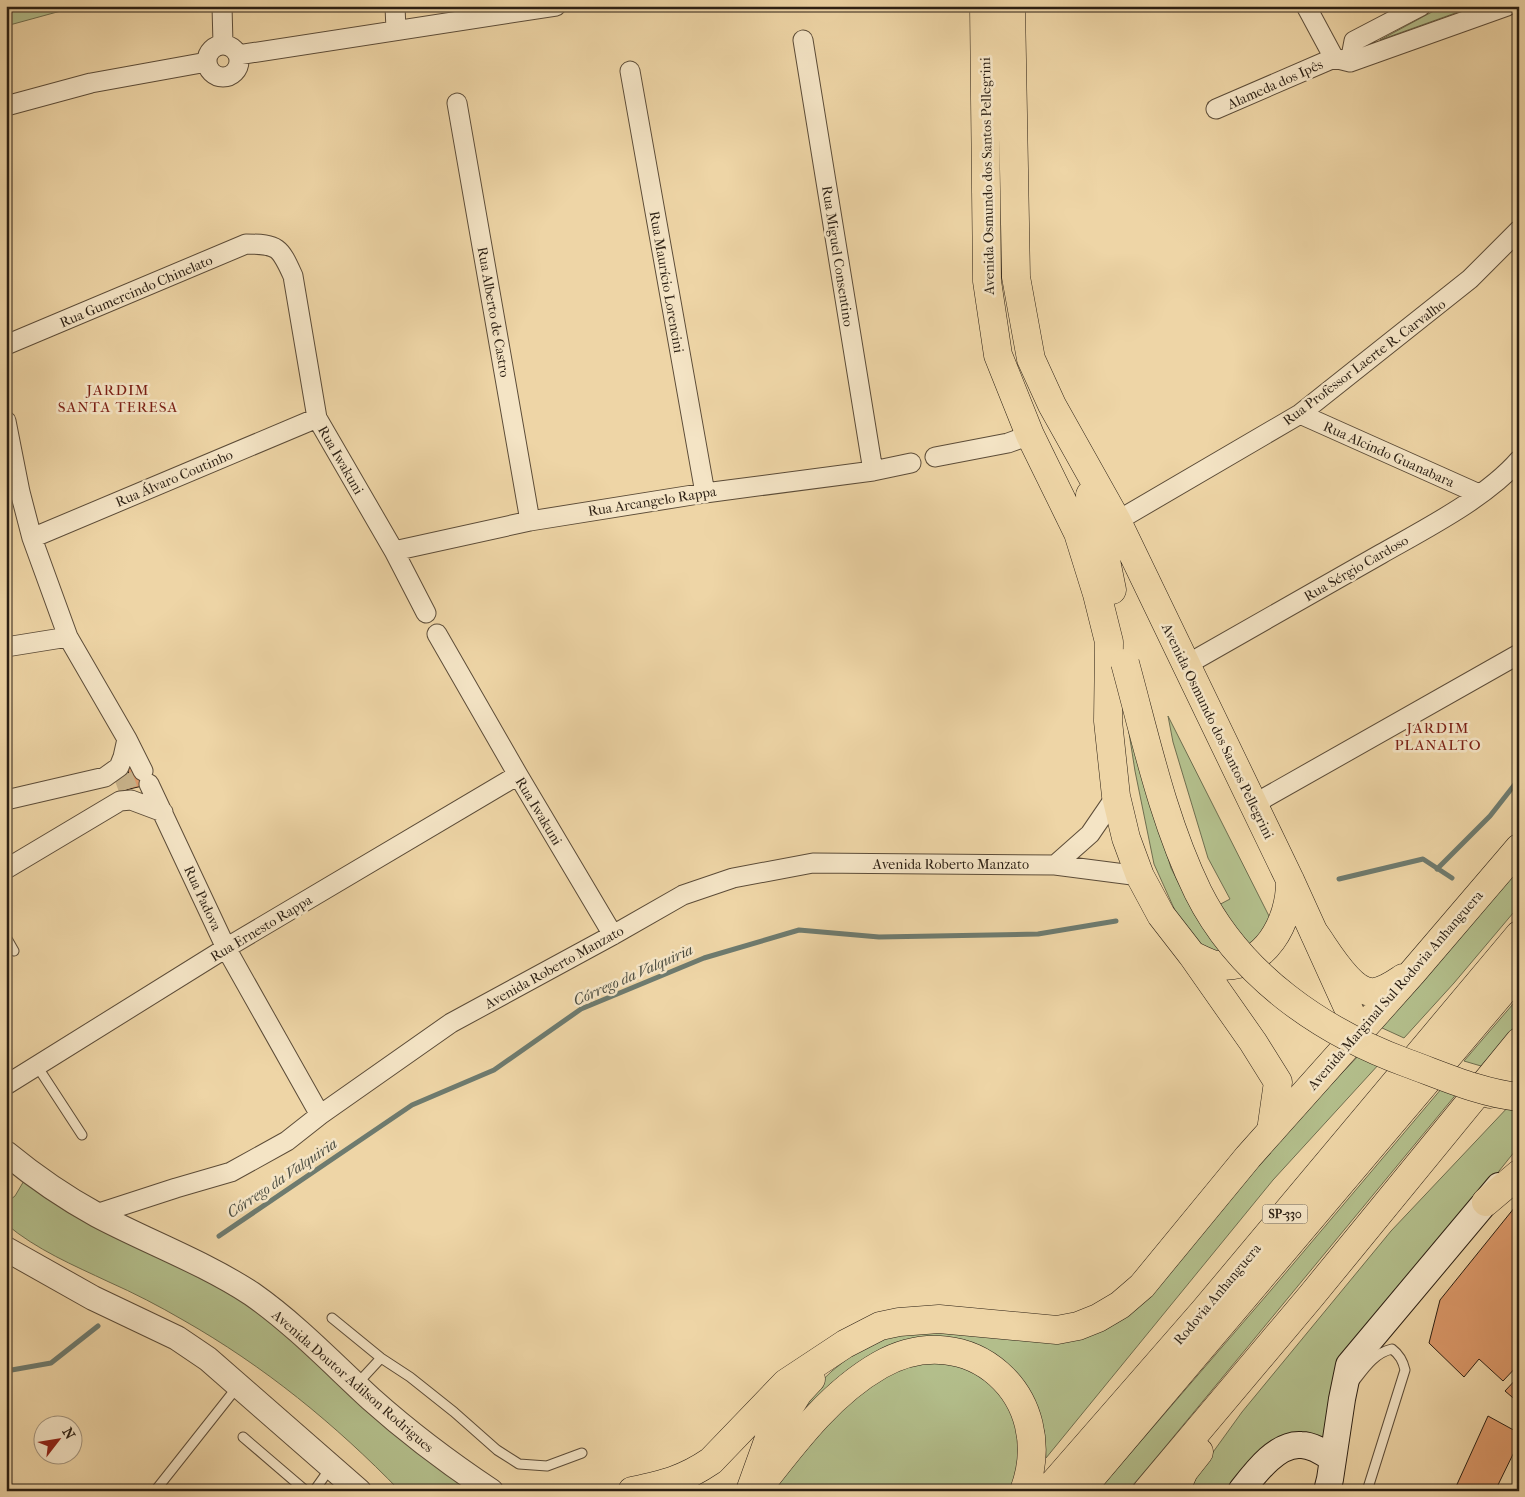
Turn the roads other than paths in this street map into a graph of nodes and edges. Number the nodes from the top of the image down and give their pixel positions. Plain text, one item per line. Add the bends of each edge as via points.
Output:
1 (222, 6) edge
2 (395, 6) edge
3 (556, 6) edge
4 (984, 6) edge
5 (1011, 6) edge
6 (1306, 6) edge
7 (1421, 6) edge
8 (1507, 6) edge
9 (475, 12) edge
10 (396, 30) junction
11 (803, 40) dead end
12 (223, 44) junction
13 (238, 55) junction
14 (1342, 60) junction
15 (206, 62) junction
16 (630, 71) dead end
17 (457, 103) dead end
18 (6, 106) edge
19 (1216, 109) dead end
20 (1519, 230) edge
21 (268, 244) joint
22 (6, 346) edge
23 (1300, 414) junction
24 (317, 418) junction
25 (6, 421) edge
26 (1068, 434) junction
27 (1030, 435) junction
28 (935, 457) dead end
29 (1519, 460) edge
30 (911, 463) dead end
31 (872, 472) junction
32 (705, 493) junction
33 (13, 494) edge
34 (1479, 494) junction
35 (530, 521) junction
36 (1117, 521) junction
37 (32, 538) junction
38 (394, 551) junction
39 (1098, 594) junction
40 (426, 613) dead end
41 (437, 634) dead end
42 (68, 637) junction
43 (6, 647) edge
44 (1519, 654) edge
45 (1125, 662) junction
46 (1186, 665) junction
47 (126, 739) junction
48 (518, 775) junction
49 (121, 782) junction
50 (1116, 796) junction
51 (6, 800) edge
52 (1254, 804) junction
53 (163, 812) junction
54 (1519, 848) edge
55 (1054, 865) junction
56 (6, 869) edge
57 (1140, 876) junction
58 (1290, 880) junction
59 (1315, 934) junction
60 (613, 935) junction
61 (1519, 935) edge
62 (6, 937) edge
63 (226, 948) junction
64 (14, 951) dead end
65 (1192, 955) junction
66 (1413, 972) junction
67 (1519, 972) edge
68 (1359, 1032) junction
69 (1519, 1042) edge
70 (1519, 1064) edge
71 (37, 1066) junction
72 (6, 1085) edge
73 (1519, 1097) edge
74 (320, 1115) junction
75 (1271, 1131) junction
76 (82, 1135) dead end
77 (7, 1160) edge
78 (1519, 1163) edge
79 (1519, 1174) edge
80 (1407, 1179) junction
81 (1486, 1202) junction
82 (96, 1214) junction
83 (6, 1249) edge
84 (1312, 1295) junction
85 (332, 1318) dead end
86 (845, 1344) junction
87 (381, 1358) junction
88 (356, 1385) junction
89 (238, 1386) junction
90 (1342, 1400) junction
91 (243, 1438) dead end
92 (582, 1453) dead end
93 (1333, 1459) junction
94 (331, 1467) junction
95 (155, 1491) edge
96 (306, 1491) edge
97 (314, 1491) edge
98 (359, 1491) edge
99 (491, 1491) edge
100 (632, 1491) edge
101 (750, 1491) edge
102 (756, 1491) edge
103 (1024, 1491) edge
104 (1047, 1491) edge
105 (1080, 1491) edge
106 (1147, 1491) edge
107 (1175, 1491) edge
108 (1241, 1491) edge
109 (1327, 1491) edge
110 (1367, 1491) edge

1 - 12 street
2 - 10 street
3 - 9 street
4 - 27 main road, Avenida Osmundo dos Santos Pellegrini via 987,281 998,355
5 - 26 main road, Avenida Osmundo dos Santos Pellegrini via 1016,277 1031,359
6 - 14 street, Alameda dos Ipês
7 - 14 street via 1354,41
8 - 14 street, Alameda dos Ipês
9 - 10 street
10 - 13 street
11 - 31 street, Rua Miguel Consentino
12 - 13 street via 232,47
12 - 15 street via 210,51
13 - 15 street via 236,70 227,77 216,75
14 - 19 street, Alameda dos Ipês
15 - 18 street via 91,83
16 - 32 street, Rua Maurício Lorencini
17 - 35 street, Rua Alberto de Castro
20 - 23 street, Rua Professor Laerte R. Carvalho via 1470,279
21 - 22 street, Rua Gumercindo Chinelato via 246,244
21 - 24 street, Rua Iwakuni via 283,254 293,276
23 - 34 street, Rua Alcindo Guanabara
23 - 36 street, Rua Professor Laerte R. Carvalho
24 - 37 street, Rua Álvaro Coutinho
24 - 38 street, Rua Iwakuni
25 - 33 street, Rua Padova
26 - 36 main road, Avenida Osmundo dos Santos Pellegrini
26 - 45 main road, Avenida Osmundo dos Santos Pellegrini via 1100,526
27 - 28 street via 1008,443
27 - 39 main road, Avenida Osmundo dos Santos Pellegrini via 1078,533
29 - 34 street, Rua Sérgio Cardoso
30 - 31 street, Rua Arcangelo Rappa
31 - 32 street, Rua Arcangelo Rappa
32 - 35 street, Rua Arcangelo Rappa
33 - 37 street, Rua Padova
34 - 46 street, Rua Sérgio Cardoso via 1436,522
35 - 38 street, Rua Arcangelo Rappa
36 - 46 main road, Avenida Osmundo dos Santos Pellegrini
37 - 42 street, Rua Padova
38 - 40 street, Rua Iwakuni
39 - 45 main road, Avenida Osmundo dos Santos Pellegrini
39 - 50 main road, Avenida Osmundo dos Santos Pellegrini via 1109,642 1108,721
41 - 48 street, Rua Iwakuni
42 - 43 street
42 - 47 street, Rua Padova
44 - 52 street
45 - 73 main road, bridge via 1159,791 1179,850 1199,894 1235,948 1263,978 1290,1000 1376,1052 1474,1088
46 - 52 main road, Avenida Osmundo dos Santos Pellegrini
47 - 49 street
47 - 53 street, Rua Padova
48 - 60 street, Rua Iwakuni
48 - 63 street, Rua Ernesto Rappa
49 - 51 street
49 - 53 street
49 - 56 street via 120,801
50 - 55 street via 1090,834
50 - 57 main road, Avenida Osmundo dos Santos Pellegrini
52 - 58 main road, Avenida Osmundo dos Santos Pellegrini
53 - 63 street, Rua Padova
54 - 66 main road, Avenida Marginal Sul Rodovia Anhanguera
55 - 57 street, Avenida Roberto Manzato
55 - 60 street, Avenida Roberto Manzato via 813,863 733,878 683,895
57 - 65 main road, Avenida Osmundo dos Santos Pellegrini via 1161,915
58 - 59 main road, Avenida Osmundo dos Santos Pellegrini
58 - 65 main road via 1285,916 1261,952 1234,964 1216,965
59 - 66 main road via 1347,978 1360,989 1373,992 1388,988
59 - 68 main road, Avenida Osmundo dos Santos Pellegrini
60 - 74 street, Avenida Roberto Manzato via 451,1023
61 - 104 main road, Rodovia Anhanguera / SP-330 via 1210,1303
62 - 64 lane
63 - 71 street, Rua Ernesto Rappa
63 - 74 street, Rua Padova
65 - 75 main road, Avenida Osmundo dos Santos Pellegrini via 1278,1082
66 - 68 main road, Avenida Marginal Sul Rodovia Anhanguera
67 - 105 main road, Rodovia Anhanguera / SP-330
68 - 75 main road, Avenida Marginal Sul Rodovia Anhanguera
69 - 80 main road
70 - 80 main road
71 - 72 street, Rua Ernesto Rappa
71 - 76 lane
74 - 82 street, Avenida Roberto Manzato via 286,1141 231,1172
75 - 86 main road, Avenida Marginal Sul Rodovia Anhanguera via 1142,1286 1098,1318 1057,1330 940,1319 918,1320 880,1326
77 - 82 street, Avenida Doutor Adilson Rodrigues
78 - 81 main road
79 - 81 main road
80 - 84 main road
81 - 90 main road via 1350,1365
82 - 88 street, Avenida Doutor Adilson Rodrigues via 204,1266 251,1294 300,1331
83 - 89 street via 93,1298 177,1338 208,1359
84 - 106 main road
84 - 107 main road via 1184,1471
85 - 87 lane
86 - 100 main road via 786,1384 711,1461 678,1480
86 - 101 main road via 793,1401 768,1441
87 - 88 lane
87 - 92 lane via 410,1376 497,1450 519,1464 546,1466
88 - 99 street, Avenida Doutor Adilson Rodrigues via 411,1434
89 - 94 street
89 - 95 lane
90 - 93 main road
90 - 110 lane via 1382,1351 1392,1349 1398,1354 1404,1370
91 - 96 lane
93 - 108 main road via 1302,1444 1288,1446 1275,1453
93 - 109 main road
94 - 97 lane
94 - 98 street
102 - 103 main road via 821,1412 863,1376 897,1357 930,1350 972,1356 990,1367 1016,1395 1030,1425 1032,1442

